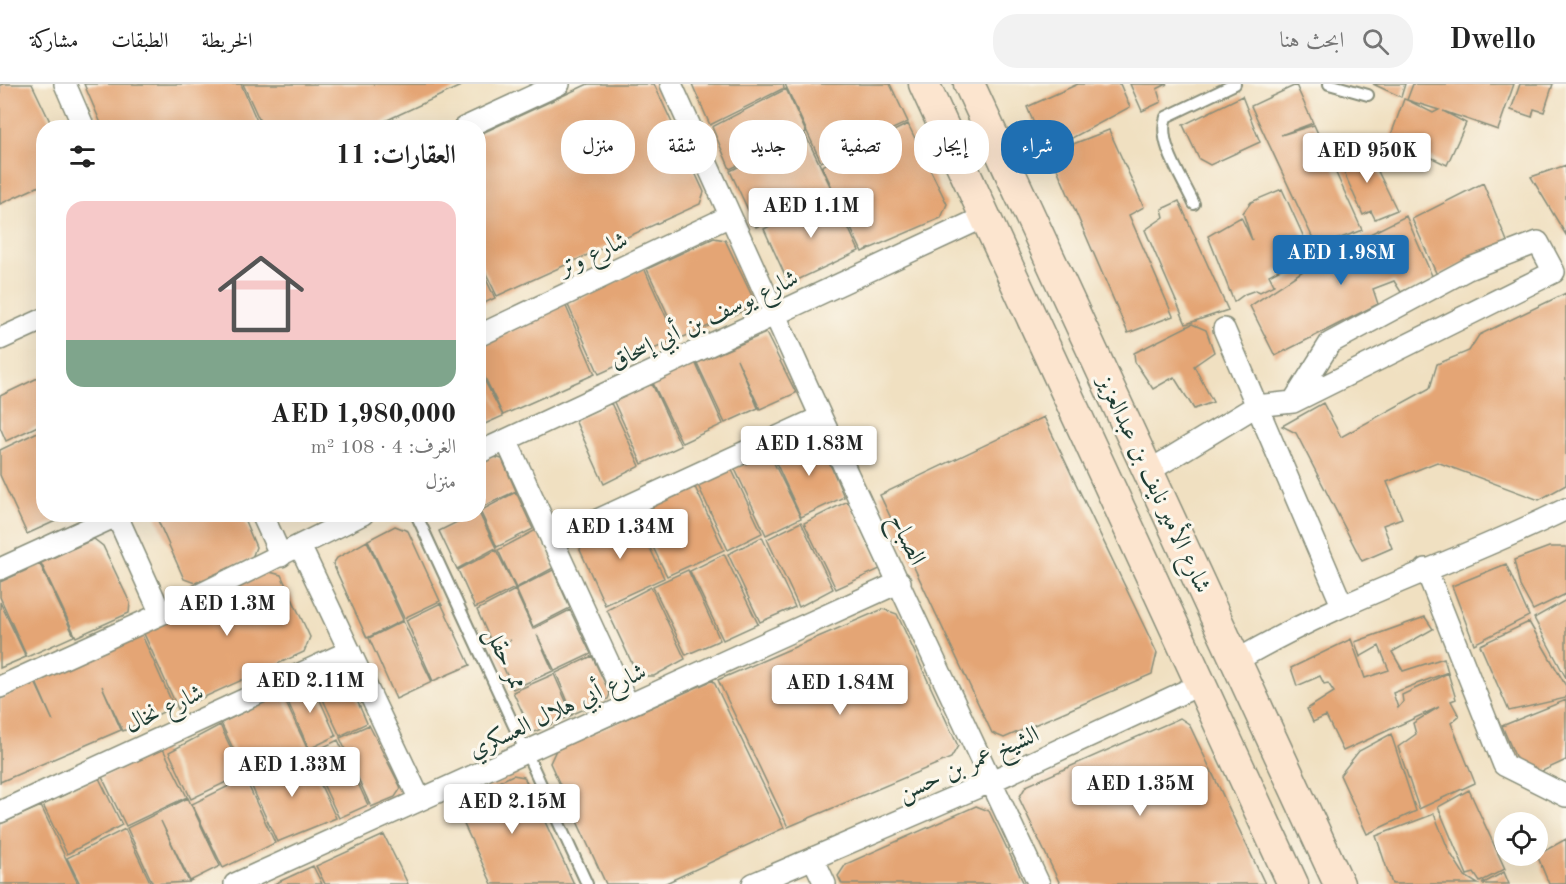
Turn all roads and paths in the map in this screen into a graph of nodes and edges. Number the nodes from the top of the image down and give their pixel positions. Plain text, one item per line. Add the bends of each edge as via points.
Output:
1 (65, 84) edge
2 (559, 84) edge
3 (671, 84) edge
4 (924, 84) edge
5 (1235, 84) edge
6 (1329, 84) edge
7 (978, 87) edge
8 (1368, 95) dead end
9 (81, 120) edge
10 (481, 120) edge
11 (1194, 204) dead end
12 (730, 216) junction
13 (984, 217) junction
14 (774, 315) junction
15 (36, 323) edge
16 (1224, 329) dead end
17 (486, 332) edge
18 (0, 339) edge
19 (1293, 402) junction
20 (1256, 406) junction
21 (821, 417) junction
22 (506, 440) junction
23 (486, 449) edge
24 (1149, 471) junction
25 (1566, 509) edge
26 (101, 522) edge
27 (119, 522) edge
28 (268, 522) edge
29 (347, 522) edge
30 (420, 522) edge
31 (552, 541) junction
32 (290, 551) junction
33 (0, 569) edge
34 (1426, 569) junction
35 (900, 582) junction
36 (1342, 605) junction
37 (161, 614) junction
38 (350, 651) junction
39 (1236, 661) junction
40 (1202, 684) junction
41 (0, 687) edge
42 (628, 705) junction
43 (527, 754) junction
44 (992, 781) junction
45 (1566, 796) edge
46 (420, 800) junction
47 (0, 812) edge
48 (813, 858) junction
49 (235, 884) edge
50 (587, 884) edge
51 (753, 884) edge
52 (825, 884) edge
53 (1040, 884) edge
54 (1293, 884) edge
55 (1339, 884) edge

1 - 9 street
2 - 10 street
3 - 12 street, الصباح
4 - 13 street, شارع الأمير نايف بن عبدالعزيز
5 - 11 lane via 1166,117 1164,139
6 - 8 lane
7 - 24 street, شارع الأمير نايف بن عبدالعزيز
12 - 14 street, الصباح
12 - 17 street, شارع وتر
13 - 14 street, شارع يوسف بن أبي إسحاق
13 - 40 street, شارع الأمير نايف بن عبدالعزيز
14 - 21 street, الصباح
14 - 22 street, شارع يوسف بن أبي إسحاق
15 - 18 street
16 - 20 street
19 - 19 street via 1330,343 1468,269 1538,242 1554,272
19 - 20 street
20 - 24 street
20 - 36 street
21 - 31 street
21 - 35 street, الصباح
22 - 23 street, شارع يوسف بن أبي إسحاق
22 - 31 street
24 - 39 street, شارع الأمير نايف بن عبدالعزيز
25 - 34 street
26 - 33 street
27 - 37 street
28 - 32 street
29 - 32 street
30 - 43 lane, ممر حقل
31 - 42 street
32 - 37 street
32 - 38 street
34 - 36 street
34 - 45 street via 1504,765
35 - 42 street, شارع أبي هلال العسكري
35 - 44 street, الصباح
36 - 39 street
37 - 41 street
38 - 46 street
38 - 47 street, شارع نخال
39 - 55 street, شارع الأمير نايف بن عبدالعزيز
40 - 44 street, الشيخ عمر بن حسن
40 - 54 street, شارع الأمير نايف بن عبدالعزيز
42 - 43 street, شارع أبي هلال العسكري
43 - 46 street, شارع أبي هلال العسكري
43 - 50 lane, ممر حقل
44 - 48 street, الشيخ عمر بن حسن
44 - 53 street, الصباح
46 - 49 street, شارع أبي هلال العسكري
48 - 51 street, الشيخ عمر بن حسن
48 - 52 street

